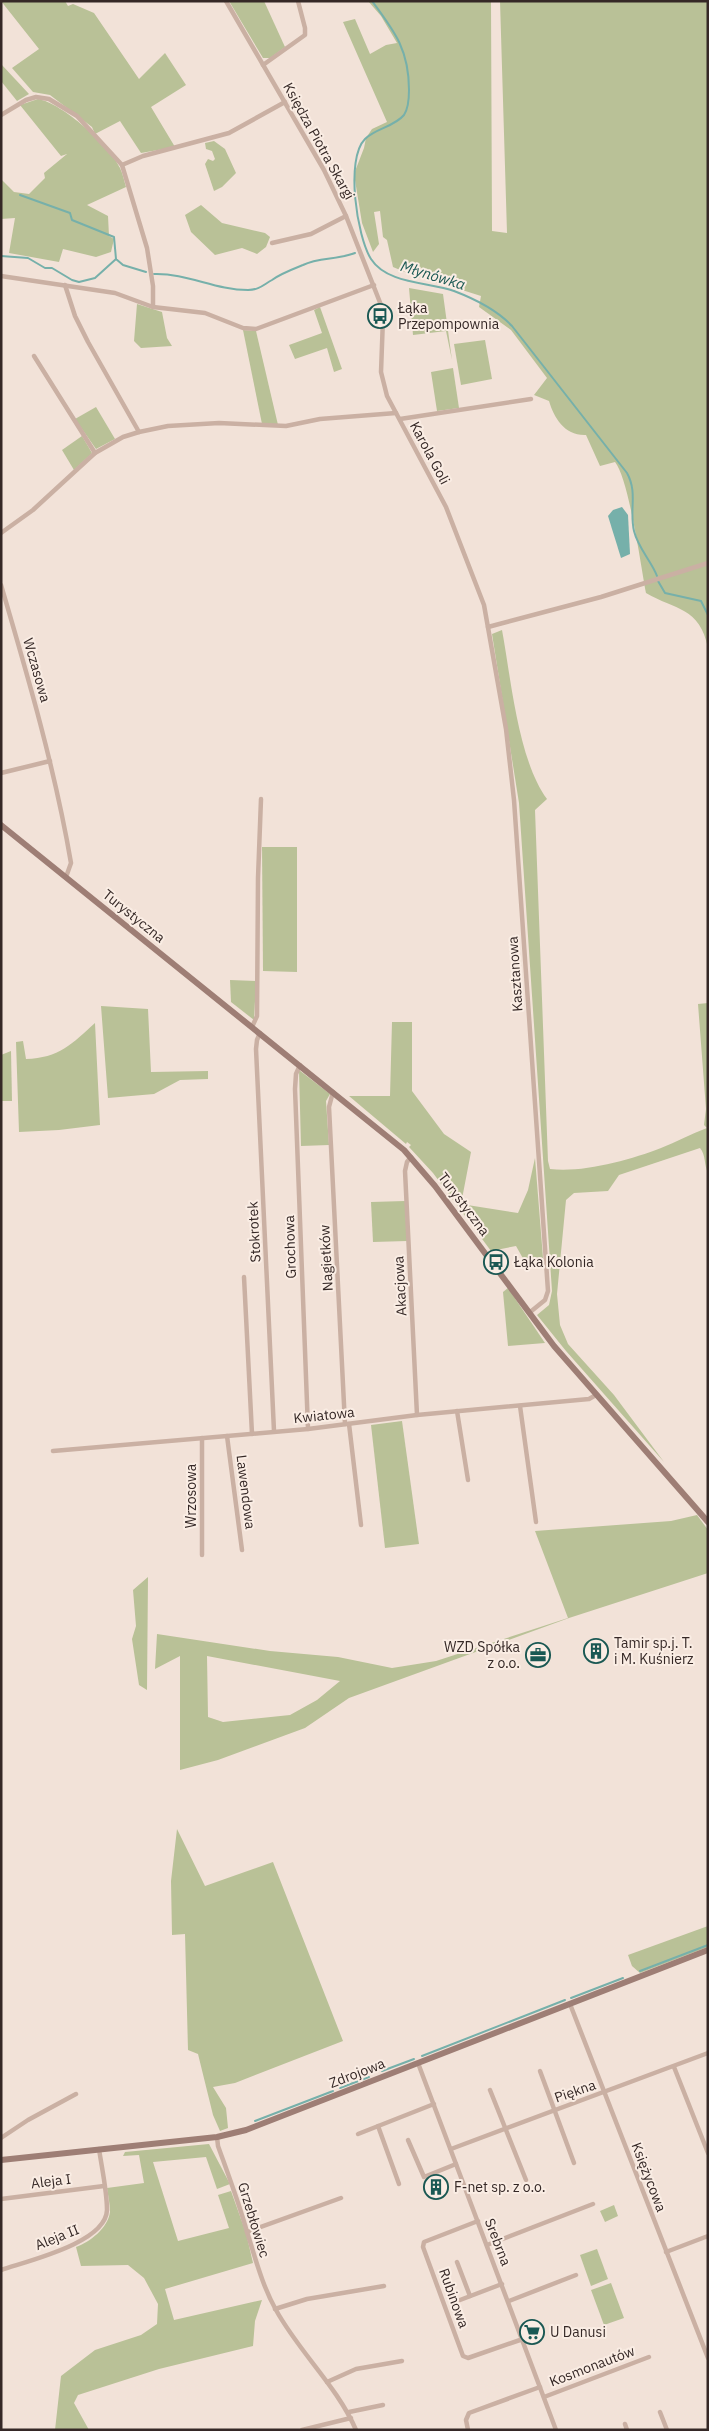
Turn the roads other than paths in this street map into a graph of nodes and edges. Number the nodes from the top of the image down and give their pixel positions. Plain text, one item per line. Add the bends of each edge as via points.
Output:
1 (226, 1) edge
2 (298, 1) edge
3 (264, 65) junction
4 (285, 102) junction
5 (1, 115) edge
6 (122, 164) junction
7 (346, 216) junction
8 (272, 243) dead end
9 (1, 276) edge
10 (64, 285) junction
11 (374, 285) junction
12 (153, 307) junction
13 (34, 356) dead end
14 (531, 399) dead end
15 (396, 414) junction
16 (400, 419) junction
17 (139, 432) junction
18 (95, 452) junction
19 (1, 533) edge
20 (708, 563) edge
21 (1, 585) edge
22 (488, 627) junction
23 (50, 761) junction
24 (1, 774) edge
25 (261, 799) dead end
26 (1, 825) edge
27 (66, 877) junction
28 (252, 1027) junction
29 (260, 1033) junction
30 (300, 1065) junction
31 (333, 1092) junction
32 (411, 1157) junction
33 (244, 1276) dead end
34 (528, 1313) junction
35 (596, 1395) junction
36 (520, 1406) junction
37 (457, 1411) junction
38 (417, 1416) junction
39 (347, 1424) junction
40 (308, 1429) junction
41 (274, 1431) junction
42 (252, 1434) junction
43 (228, 1436) junction
44 (202, 1438) junction
45 (53, 1451) dead end
46 (468, 1480) dead end
47 (706, 1520) edge
48 (536, 1522) dead end
49 (361, 1525) dead end
50 (242, 1550) dead end
51 (202, 1555) dead end
52 (708, 1950) edge
53 (570, 2004) junction
54 (708, 2054) edge
55 (418, 2063) junction
56 (674, 2067) junction
57 (540, 2071) dead end
58 (490, 2090) dead end
59 (604, 2092) junction
60 (76, 2094) dead end
61 (434, 2104) junction
62 (554, 2110) junction
63 (378, 2126) junction
64 (505, 2129) junction
65 (358, 2134) dead end
66 (217, 2136) junction
67 (1, 2138) edge
68 (408, 2140) dead end
69 (100, 2149) junction
70 (451, 2149) junction
71 (708, 2153) edge
72 (1, 2160) edge
73 (574, 2163) dead end
74 (456, 2164) junction
75 (526, 2180) dead end
76 (399, 2184) dead end
77 (104, 2186) junction
78 (341, 2198) dead end
79 (1, 2199) edge
80 (592, 2204) dead end
81 (478, 2221) junction
82 (247, 2232) junction
83 (708, 2236) edge
84 (487, 2245) junction
85 (666, 2252) junction
86 (457, 2262) dead end
87 (1, 2270) edge
88 (576, 2275) dead end
89 (502, 2284) junction
90 (384, 2286) dead end
91 (470, 2296) junction
92 (460, 2300) dead end
93 (509, 2301) junction
94 (275, 2309) junction
95 (523, 2339) junction
96 (649, 2357) dead end
97 (708, 2358) edge
98 (402, 2361) dead end
99 (327, 2382) junction
100 (540, 2387) junction
101 (544, 2397) junction
102 (383, 2405) dead end
103 (349, 2412) junction
104 (660, 2412) dead end
105 (351, 2418) junction
106 (302, 2430) edge
107 (356, 2430) edge
108 (468, 2430) edge
109 (556, 2430) edge
110 (667, 2430) edge

1 - 3 street, Księdza Piotra Skargi
2 - 3 street via 305,36
3 - 4 street, Księdza Piotra Skargi
4 - 6 street via 229,133
4 - 7 street, Księdza Piotra Skargi
5 - 6 street via 26,100 49,98 77,116
6 - 12 street via 147,248
7 - 8 street via 311,234
7 - 11 street, Księdza Piotra Skargi
9 - 10 street
10 - 12 street via 115,294
10 - 17 street via 88,342
11 - 12 street via 256,329 243,328 205,313
11 - 15 street, Karola Goli via 383,318 383,382
13 - 18 street
14 - 16 street
15 - 16 street, Karola Goli
15 - 17 street via 320,418 286,426 219,423 168,426
16 - 22 street, Karola Goli via 446,507 480,591
17 - 18 street
18 - 19 street via 33,510
20 - 22 street via 601,597
21 - 23 street, Wczasowa
22 - 34 street, Kasztanowa via 506,729 514,800 548,1291 545,1300
23 - 24 street
23 - 27 street, Wczasowa via 71,863
25 - 28 street via 257,1016
26 - 27 main road, Turystyczna
27 - 28 main road, Turystyczna
28 - 29 main road, Turystyczna
29 - 30 main road, Turystyczna
29 - 41 street, Stokrotek via 256,1049
30 - 31 main road, Turystyczna
30 - 40 street, Grochowa via 296,1100
31 - 32 main road, Turystyczna
31 - 39 street, Nagietków via 328,1107
32 - 34 main road, Turystyczna
32 - 38 street, Akacjowa via 405,1171
33 - 42 street
34 - 35 main road, Turystyczna
35 - 36 street, Kwiatowa via 589,1399
35 - 47 main road, Turystyczna
36 - 37 street, Kwiatowa
36 - 48 street
37 - 38 street, Kwiatowa
37 - 46 street
38 - 39 street, Kwiatowa
39 - 40 street, Kwiatowa
39 - 49 street, Nagietków
40 - 41 street, Kwiatowa
41 - 42 street, Kwiatowa
42 - 43 street, Kwiatowa
43 - 44 street, Kwiatowa
43 - 50 street, Lawendowa
44 - 45 street, Kwiatowa
44 - 51 street, Wrzosowa
52 - 53 main road, Zdrojowa
53 - 55 main road, Zdrojowa
53 - 59 street, Księżycowa
54 - 56 street, Piękna
55 - 61 street, Srebrna
55 - 66 main road, Zdrojowa via 251,2128
56 - 59 street, Piękna
56 - 71 street
57 - 62 street
58 - 64 street
59 - 62 street, Piękna
59 - 85 street, Księżycowa
60 - 67 street
61 - 63 street
61 - 70 street, Srebrna
62 - 64 street, Piękna
62 - 73 street
63 - 65 street
63 - 76 street
64 - 70 street, Piękna
64 - 75 street
66 - 69 main road, Zdrojowa
66 - 82 street, Grzebłowiec
68 - 74 street via 424,2177
69 - 72 main road, Zdrojowa
69 - 77 street, Aleja II
70 - 74 street, Srebrna
74 - 81 street, Srebrna
77 - 79 street, Aleja I
77 - 87 street, Aleja II via 107,2212 95,2232 82,2242
78 - 82 street
80 - 84 street
81 - 84 street, Srebrna
81 - 95 street, Rubinowa via 424,2242 423,2247 463,2356 468,2358
82 - 94 street, Grzebłowiec via 257,2271
83 - 85 street
84 - 89 street, Srebrna
85 - 97 street, Księżycowa
86 - 91 street
88 - 93 street
89 - 91 street
89 - 93 street, Srebrna
90 - 94 street via 307,2299
91 - 92 street
93 - 95 street, Srebrna
94 - 99 street, Grzebłowiec
95 - 100 street, Srebrna
96 - 101 street, Kosmonautów
98 - 99 street via 356,2369
99 - 103 street, Grzebłowiec
100 - 101 street, Srebrna
100 - 108 street via 469,2413 466,2420
101 - 109 street, Srebrna
102 - 103 street
103 - 105 street, Grzebłowiec
104 - 110 street
105 - 106 street
105 - 107 street, Grzebłowiec

